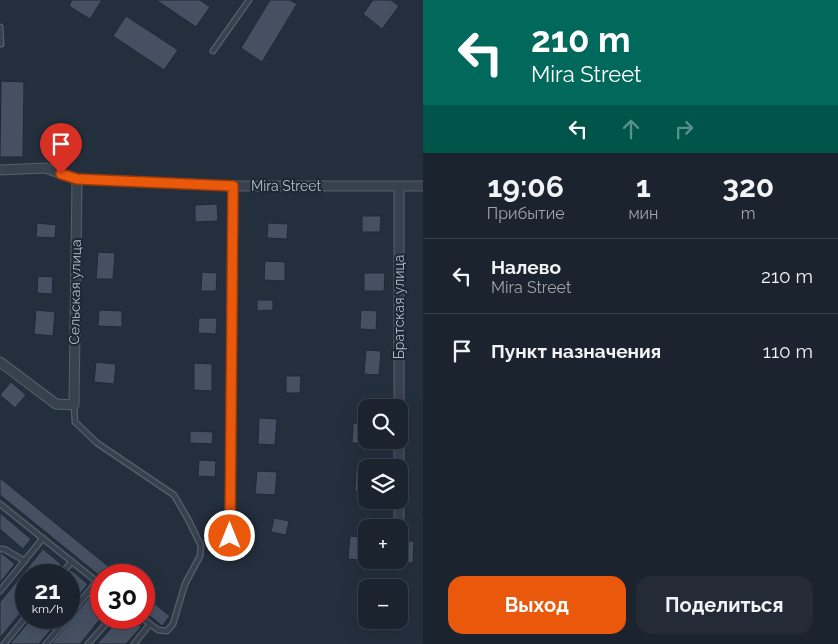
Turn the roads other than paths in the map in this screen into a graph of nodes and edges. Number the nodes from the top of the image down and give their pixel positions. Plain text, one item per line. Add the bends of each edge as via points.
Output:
1 (249, 0) edge
2 (0, 27) edge
3 (1, 44) dead end
4 (213, 52) dead end
5 (0, 170) edge
6 (77, 179) junction
7 (233, 186) junction
8 (423, 186) edge
9 (399, 187) junction
10 (0, 362) edge
11 (399, 399) edge
12 (74, 405) junction
13 (0, 504) edge
14 (398, 509) edge
15 (398, 517) dead end
16 (230, 536) dead end
17 (43, 538) junction
18 (0, 549) edge
19 (25, 561) junction
20 (72, 561) junction
21 (70, 564) edge
22 (90, 576) edge
23 (0, 591) edge
24 (90, 593) edge
25 (80, 604) edge
26 (155, 628) edge
27 (16, 629) edge
28 (58, 629) edge
29 (101, 629) edge
30 (146, 629) edge
31 (4, 644) edge
32 (46, 644) edge
33 (88, 644) edge
34 (134, 644) edge

1 - 4 lane
2 - 3 lane
5 - 6 street, Mira Street via 45,168
6 - 7 street, Mira Street
6 - 12 street, Сельская улица
7 - 9 street, Mira Street
7 - 16 street
8 - 9 street, Mira Street
9 - 11 street, Братская улица
10 - 12 street via 56,404
12 - 26 lane via 74,422 97,443 174,495 201,546 173,624 167,631
13 - 17 lane
14 - 15 street
17 - 19 lane
17 - 20 lane
18 - 19 lane
19 - 23 lane
20 - 21 lane
20 - 22 lane
24 - 25 lane
27 - 31 lane
28 - 32 lane
29 - 33 lane
30 - 34 lane

